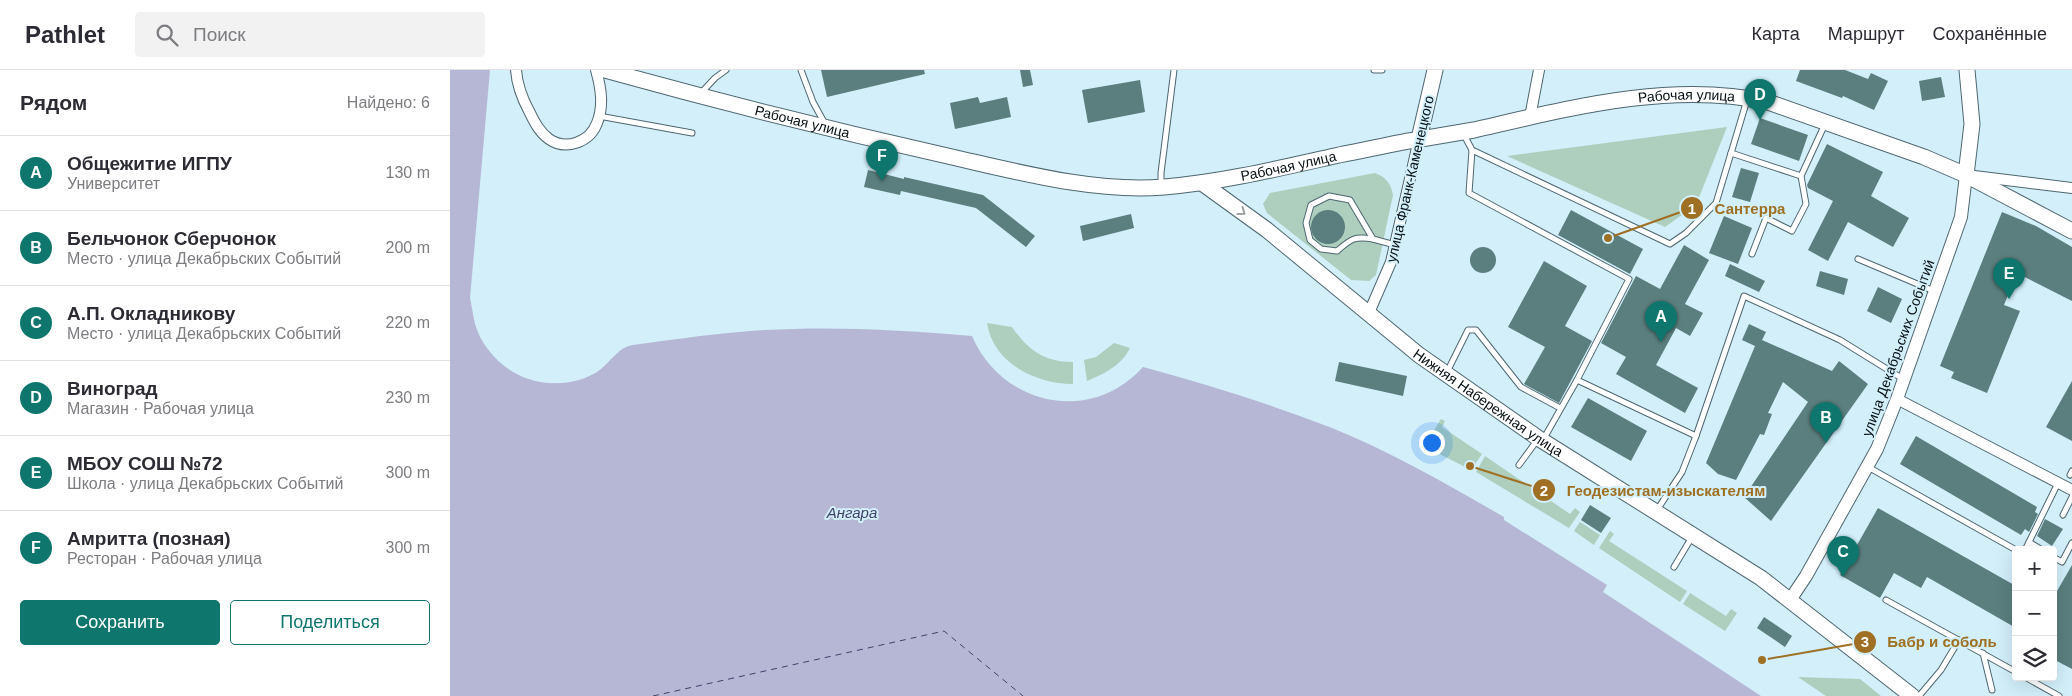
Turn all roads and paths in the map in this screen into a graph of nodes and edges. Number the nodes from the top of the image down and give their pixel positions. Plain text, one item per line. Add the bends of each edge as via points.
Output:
1 (516, 70) edge
2 (596, 70) edge
3 (605, 70) edge
4 (726, 70) edge
5 (801, 70) edge
6 (1174, 70) edge
7 (1374, 70) edge
8 (1382, 70) edge
9 (1435, 70) edge
10 (1539, 70) edge
11 (1966, 70) edge
12 (699, 96) junction
13 (1748, 98) junction
14 (599, 116) junction
15 (1530, 117) junction
16 (1826, 122) junction
17 (826, 127) junction
18 (1462, 132) junction
19 (692, 133) dead end
20 (1419, 139) junction
21 (1472, 150) junction
22 (1731, 153) junction
23 (1801, 176) junction
24 (1966, 176) junction
25 (1202, 183) junction
26 (1161, 187) junction
27 (2072, 188) edge
28 (2072, 230) edge
29 (1373, 239) junction
30 (1395, 245) junction
31 (1752, 254) dead end
32 (1858, 259) dead end
33 (1934, 291) junction
34 (1368, 315) junction
35 (1446, 374) junction
36 (1903, 379) junction
37 (1577, 380) junction
38 (1897, 399) junction
39 (1560, 408) junction
40 (1696, 436) junction
41 (1540, 439) junction
42 (1519, 465) dead end
43 (1867, 466) junction
44 (2058, 483) junction
45 (2072, 490) edge
46 (2072, 497) edge
47 (1656, 512) junction
48 (2063, 515) dead end
49 (1692, 536) junction
50 (2029, 542) junction
51 (2072, 543) edge
52 (2027, 546) edge
53 (2036, 546) edge
54 (2012, 548) edge
55 (2057, 559) edge
56 (1674, 567) dead end
57 (1790, 600) junction
58 (1886, 600) dead end
59 (1959, 640) junction
60 (1983, 653) junction
61 (2012, 670) edge
62 (2032, 681) edge
63 (1992, 690) dead end
64 (1912, 696) edge
65 (1919, 696) edge
66 (2059, 696) edge

1 - 14 street via 524,102 548,139 575,144 590,135
2 - 14 street via 602,98
3 - 12 main road, Рабочая улица
4 - 12 lane
5 - 17 lane
6 - 26 lane
7 - 8 lane
9 - 20 main road, улица Франк-Каменецкого
10 - 15 street
11 - 24 main road via 1972,124
12 - 17 main road, Рабочая улица
13 - 15 main road, Рабочая улица via 1669,94
13 - 16 main road, Рабочая улица
13 - 22 lane
14 - 19 lane
15 - 18 main road, Рабочая улица
16 - 23 lane
16 - 24 main road, Рабочая улица via 1924,157
17 - 26 main road, Рабочая улица via 1026,174 1103,186
18 - 20 main road, Рабочая улица
18 - 21 lane
20 - 25 main road, Рабочая улица
20 - 30 street, улица Франк-Каменецкого
21 - 22 lane via 1670,244 1716,203
21 - 37 lane via 1469,193 1629,279
22 - 23 lane
23 - 31 lane via 1806,204 1792,231 1766,218
24 - 27 street
24 - 28 main road, Рабочая улица
24 - 33 street, улица Декабрьских Событий via 1961,216
25 - 26 main road, Рабочая улица
25 -> 34 main road, Нижняя Набережная улица via 1267,230
29 - 29 lane via 1350,200 1328,196 1311,205 1306,223 1310,240 1321,249 1337,251 1351,239
29 - 30 lane
30 - 34 street, улица Франк-Каменецкого via 1386,276
32 - 33 lane
33 - 36 street, улица Декабрьских Событий
34 - 35 main road, Нижняя Набережная улица
35 - 39 lane via 1468,330 1476,330 1521,387
35 - 41 main road, Нижняя Набережная улица
36 - 38 street, улица Декабрьских Событий
36 - 40 lane via 1840,340 1744,296
37 - 39 lane
37 - 40 lane
38 - 43 street, улица Декабрьских Событий
38 - 44 street
39 - 41 lane
40 - 47 lane via 1682,472
41 - 42 lane
41 - 47 main road, Нижняя Набережная улица
43 - 54 lane
43 - 57 street, улица Декабрьских Событий
44 - 45 street
44 - 50 lane
46 - 48 lane
47 - 49 main road, Нижняя Набережная улица
49 - 56 lane
49 - 57 main road, Нижняя Набережная улица via 1761,578
50 - 52 lane
50 - 53 lane
51 - 55 lane via 2062,562
57 - 64 main road, Нижняя Набережная улица
58 - 59 lane
59 - 60 lane
59 - 65 lane via 1941,670
60 - 61 lane
60 - 63 lane
62 - 66 lane

